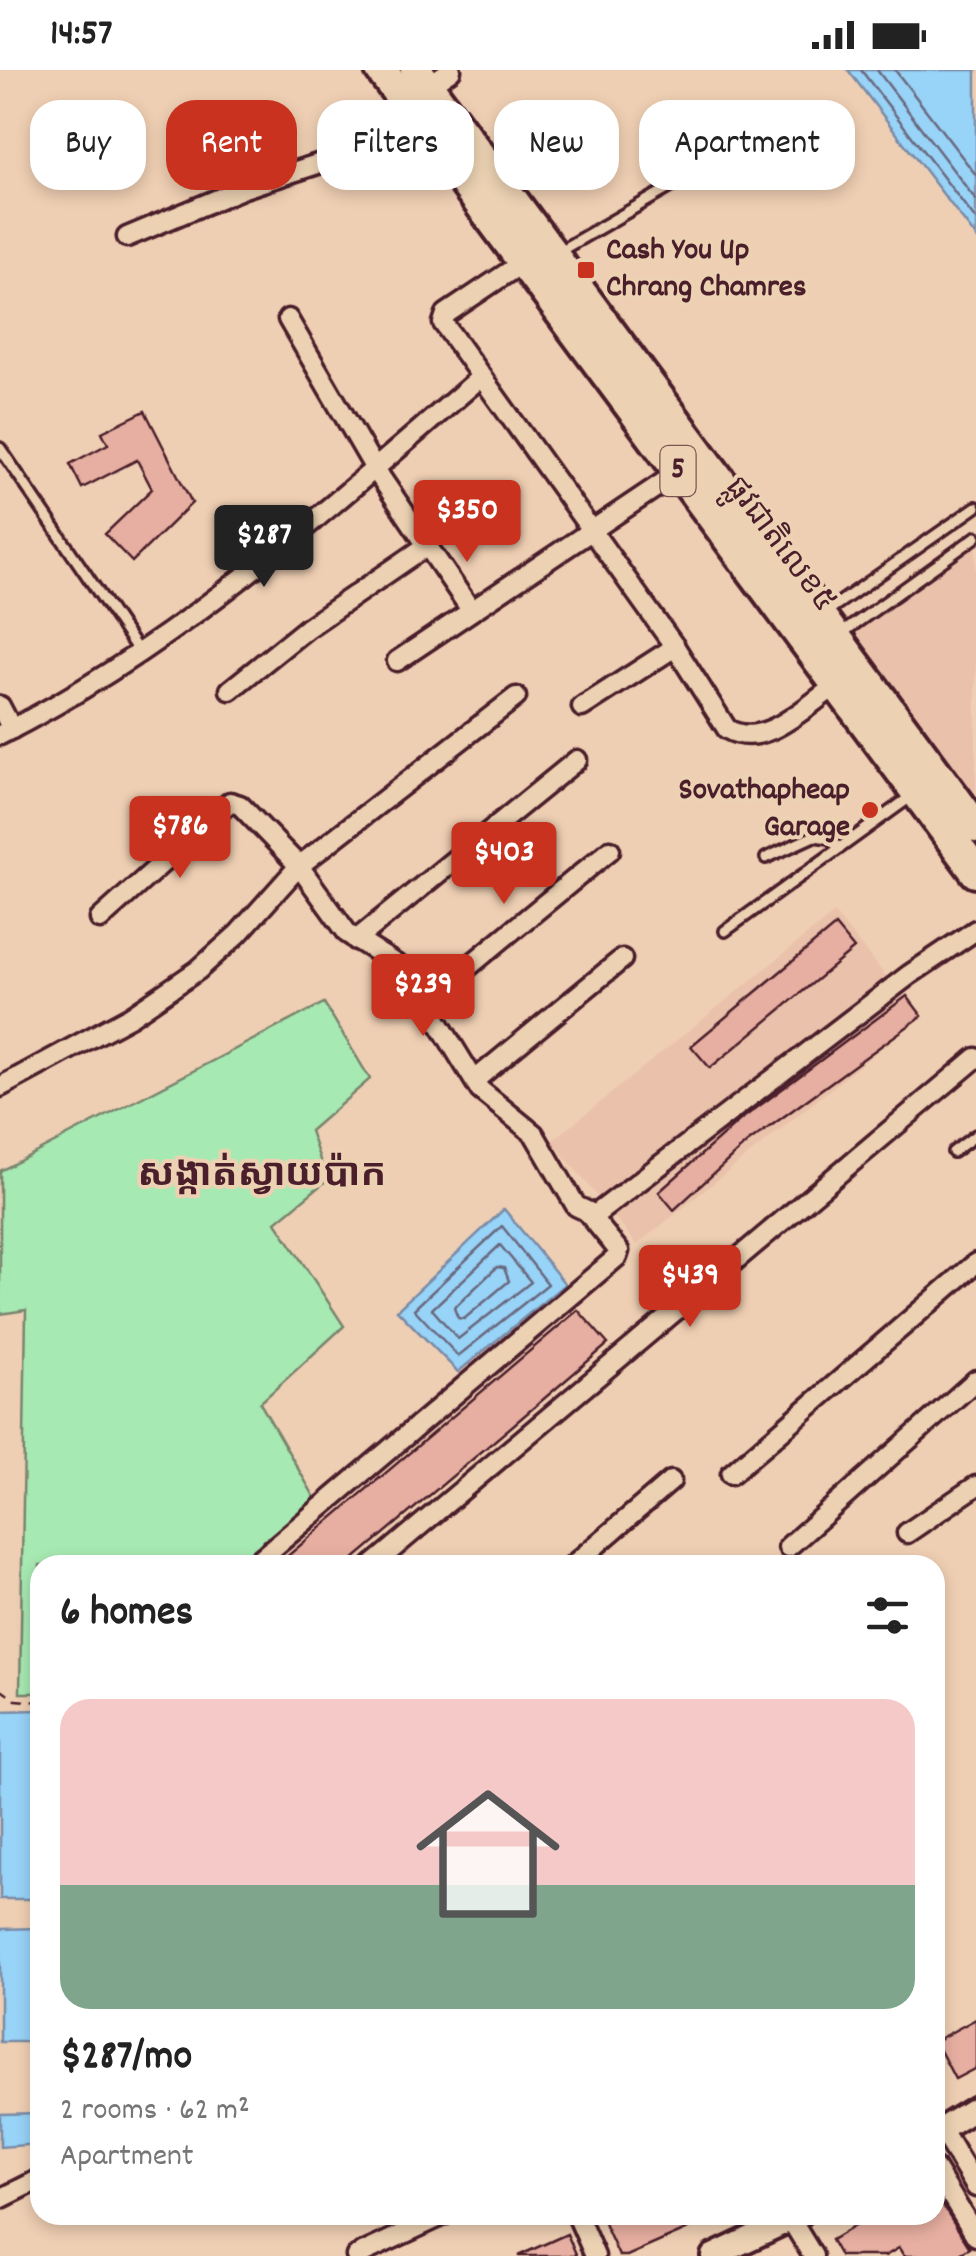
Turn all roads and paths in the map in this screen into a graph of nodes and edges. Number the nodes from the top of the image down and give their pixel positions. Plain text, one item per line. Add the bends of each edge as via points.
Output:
1 (380, 70) edge
2 (426, 84) edge
3 (664, 190) edge
4 (127, 237) dead end
5 (538, 259) junction
6 (288, 319) dead end
7 (481, 377) junction
8 (0, 448) edge
9 (375, 468) junction
10 (679, 472) junction
11 (976, 507) edge
12 (589, 530) junction
13 (976, 537) edge
14 (424, 547) junction
15 (470, 610) junction
16 (828, 627) junction
17 (675, 646) junction
18 (139, 652) junction
19 (396, 661) dead end
20 (230, 690) dead end
21 (856, 695) junction
22 (516, 697) dead end
23 (0, 706) edge
24 (582, 707) dead end
25 (6, 732) edge
26 (577, 760) dead end
27 (916, 792) junction
28 (976, 827) edge
29 (838, 848) junction
30 (610, 850) dead end
31 (766, 858) dead end
32 (972, 859) edge
33 (300, 866) junction
34 (100, 919) dead end
35 (976, 930) edge
36 (725, 931) dead end
37 (356, 940) junction
38 (622, 959) dead end
39 (428, 1000) junction
40 (976, 1058) edge
41 (475, 1080) junction
42 (0, 1087) edge
43 (976, 1135) edge
44 (953, 1152) dead end
45 (588, 1213) junction
46 (976, 1263) edge
47 (976, 1380) edge
48 (732, 1474) dead end
49 (671, 1481) dead end
50 (976, 1486) edge
51 (906, 1533) dead end
52 (788, 1548) dead end
53 (265, 1555) edge
54 (385, 1555) edge
55 (584, 1555) edge
56 (0, 1689) edge
57 (30, 1701) edge
58 (976, 2108) edge
59 (945, 2127) edge
60 (945, 2141) edge
61 (30, 2184) edge
62 (945, 2185) edge
63 (976, 2187) edge
64 (0, 2200) edge
65 (423, 2225) edge
66 (581, 2225) edge
67 (780, 2225) edge
68 (798, 2225) edge
69 (976, 2236) edge
70 (356, 2256) edge
71 (595, 2256) edge
72 (712, 2256) edge
73 (813, 2256) edge

1 - 2 highway, ផ្លូវជាតិលេខ៥ / 5
2 - 4 street via 330,160
2 - 5 highway, ផ្លូវជាតិលេខ៥ / 5
3 - 5 lane
5 - 7 street via 446,314 446,330
5 - 10 highway, ផ្លូវជាតិលេខ៥ / 5
5 - 16 highway, ផ្លូវជាតិលេខ៥ / 5
6 - 9 street
7 - 9 street
7 - 12 street
8 - 18 lane
9 - 14 street
9 - 18 street
10 - 12 street
10 - 21 highway, ផ្លូវជាតិលេខ៥ / 5
11 - 16 lane
12 - 15 street
12 - 17 street
13 - 16 lane
14 - 15 street
14 - 20 street
15 - 19 street
16 - 21 highway, ផ្លូវជាតិលេខ៥ / 5
17 - 21 street via 727,728 740,736 764,734
17 - 24 street
18 - 25 street
21 - 27 highway, ផ្លូវជាតិលេខ៥ / 5
21 - 28 highway, ផ្លូវជាតិលេខ៥ / 5
22 - 33 street
23 - 25 street
26 - 37 street
27 - 29 lane
27 - 32 highway, ផ្លូវជាតិលេខ៥ / 5
29 - 31 lane via 830,838 814,836
29 - 36 lane
30 - 39 street
33 - 34 street via 232,801
33 - 37 street
33 - 42 street via 198,970 132,1016
35 - 45 street via 603,1210
37 - 39 street via 398,963
38 - 41 street
39 - 41 street
40 - 54 street
41 - 45 street via 534,1134 576,1206
43 - 44 lane
45 - 53 street via 618,1256
46 - 48 street
47 - 52 street
49 - 55 street
50 - 51 street
56 - 57 path
58 - 59 street
60 - 63 street
61 - 64 street
62 - 69 street
65 - 70 street
66 - 71 street
67 - 72 street
68 - 73 street

